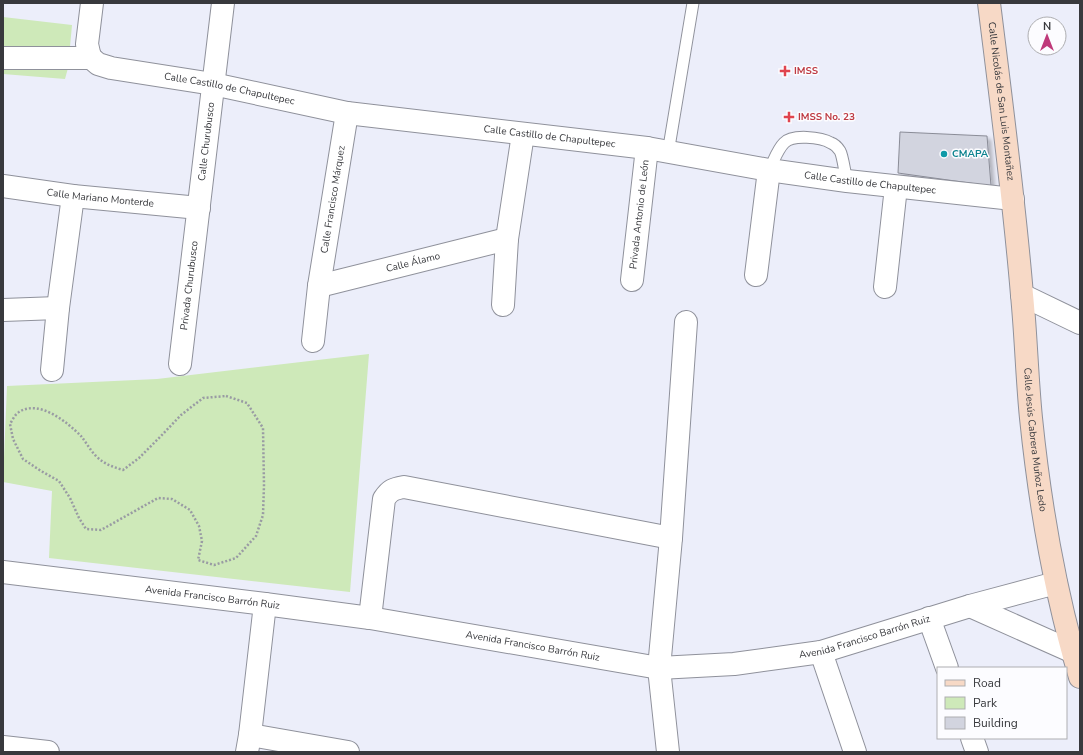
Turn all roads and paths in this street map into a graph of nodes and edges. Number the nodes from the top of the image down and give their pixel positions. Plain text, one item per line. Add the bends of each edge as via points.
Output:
1 (92, 3) edge
2 (223, 3) edge
3 (693, 3) edge
4 (989, 3) edge
5 (3, 58) edge
6 (91, 58) junction
7 (213, 84) junction
8 (347, 113) junction
9 (523, 134) junction
10 (647, 148) junction
11 (668, 153) junction
12 (769, 170) junction
13 (847, 181) junction
14 (3, 186) edge
15 (896, 187) junction
16 (73, 196) junction
17 (1013, 199) junction
18 (199, 208) junction
19 (507, 239) junction
20 (756, 275) dead end
21 (632, 280) dead end
22 (319, 286) junction
23 (885, 287) dead end
24 (1022, 295) junction
25 (503, 305) dead end
26 (58, 308) junction
27 (3, 310) edge
28 (686, 322) dead end
29 (1080, 323) edge
30 (313, 340) dead end
31 (180, 364) dead end
32 (52, 370) dead end
33 (101, 530) joint
34 (671, 538) junction
35 (3, 572) edge
36 (1056, 583) junction
37 (265, 604) junction
38 (970, 606) junction
39 (370, 618) junction
40 (929, 618) junction
41 (821, 652) junction
42 (1076, 653) edge
43 (947, 667) edge
44 (659, 668) junction
45 (1080, 677) edge
46 (972, 739) edge
47 (248, 744) edge
48 (3, 747) edge
49 (48, 752) edge
50 (348, 752) edge
51 (668, 752) edge
52 (855, 752) edge
53 (978, 752) edge

1 - 6 street via 87,44
2 - 7 street, Calle Churubusco
3 - 11 lane
4 - 17 street, Calle Nicolás de San Luis Montañez
5 - 6 street
6 - 7 street, Calle Castillo de Chapultepec via 98,64 111,68
7 - 8 street, Calle Castillo de Chapultepec
7 - 18 street, Calle Churubusco
8 - 9 street, Calle Castillo de Chapultepec
8 - 22 street, Calle Francisco Márquez
9 - 10 street, Calle Castillo de Chapultepec
9 - 19 street
10 - 11 street, Calle Castillo de Chapultepec
10 - 21 street, Privada Antonio de León
11 - 12 street, Calle Castillo de Chapultepec
12 - 13 street, Calle Castillo de Chapultepec
12 - 13 lane via 785,142 793,138 813,138 832,143 841,152
12 - 20 street
13 - 15 street, Calle Castillo de Chapultepec
14 - 16 street, Calle Mariano Monterde
15 - 17 street, Calle Castillo de Chapultepec
15 - 23 street
16 - 18 street, Calle Mariano Monterde
16 - 26 street
17 - 24 street, Calle Jesús Cabrera Muñoz Ledo
18 - 31 street, Privada Churubusco
19 - 22 street, Calle Álamo
19 - 25 street
22 - 30 street, Calle Francisco Márquez
24 - 29 street
24 - 36 street, Calle Jesús Cabrera Muñoz Ledo via 1038,483
26 - 27 street
26 - 32 street
28 - 34 street
33 - 33 path via 158,498 172,499 190,510 199,526 202,541 198,560 214,565 236,558 256,536 263,515 263,428 247,402 226,396 203,398 181,415 140,458 123,470 110,466 96,456 65,421 50,412 32,408 18,412 10,424 13,440 23,459 59,481 86,529
34 - 39 street via 404,487 396,488 384,499
34 - 44 street
35 - 37 street, Avenida Francisco Barrón Ruiz
36 - 38 street, Avenida Francisco Barrón Ruiz
36 - 42 street, Calle Jesús Cabrera Muñoz Ledo
37 - 39 street, Avenida Francisco Barrón Ruiz
37 - 47 street
38 - 40 street, Avenida Francisco Barrón Ruiz
38 - 42 street
39 - 44 street, Avenida Francisco Barrón Ruiz
40 - 41 street, Avenida Francisco Barrón Ruiz
40 - 43 street
41 - 44 street, Avenida Francisco Barrón Ruiz via 734,664
41 - 52 street
42 - 45 street, Calle Jesús Cabrera Muñoz Ledo
44 - 51 street
46 - 53 street
47 - 50 street
48 - 49 street

